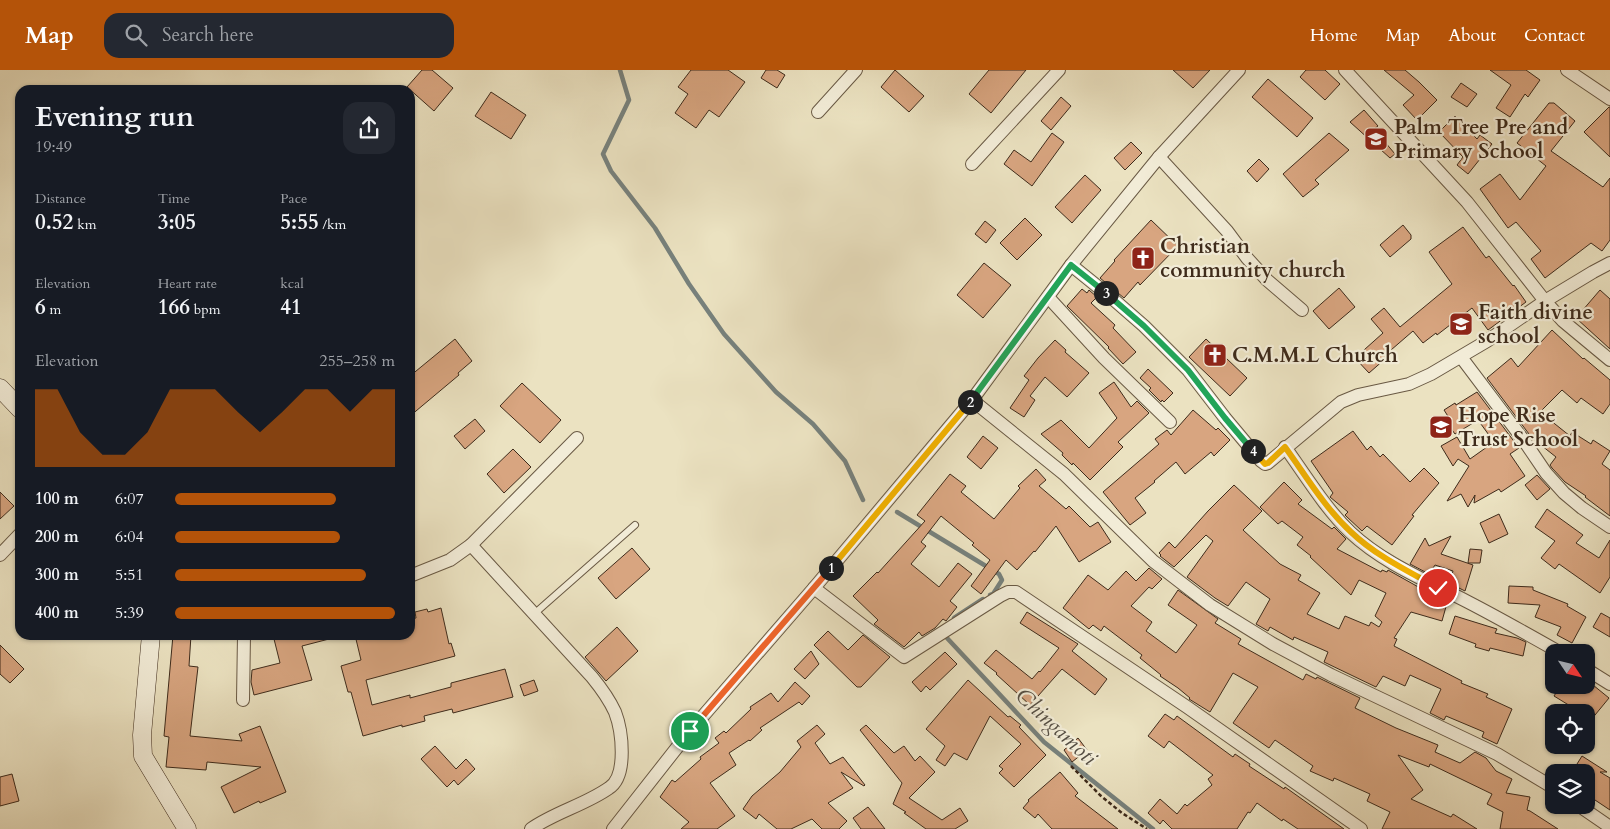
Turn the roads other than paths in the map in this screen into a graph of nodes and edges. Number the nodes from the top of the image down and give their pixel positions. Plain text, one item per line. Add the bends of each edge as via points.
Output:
1 (856, 70) edge
2 (1059, 70) edge
3 (1239, 70) edge
4 (1346, 70) edge
5 (1567, 70) edge
6 (1610, 99) edge
7 (818, 112) dead end
8 (1159, 157) junction
9 (972, 164) dead end
10 (1610, 263) edge
11 (1071, 265) junction
12 (1048, 297) junction
13 (1545, 301) junction
14 (1302, 310) dead end
15 (1461, 357) junction
16 (1610, 360) edge
17 (0, 388) edge
18 (972, 400) junction
19 (15, 404) edge
20 (1170, 422) dead end
21 (577, 438) dead end
22 (1285, 447) junction
23 (635, 525) dead end
24 (1610, 527) edge
25 (15, 539) edge
26 (471, 545) junction
27 (0, 555) edge
28 (415, 574) edge
29 (814, 588) junction
30 (534, 614) junction
31 (151, 640) edge
32 (244, 640) edge
33 (1545, 645) edge
34 (1595, 675) edge
35 (1610, 684) edge
36 (243, 700) dead end
37 (1545, 783) edge
38 (1591, 814) edge
39 (1610, 828) edge
40 (186, 829) edge
41 (530, 829) edge
42 (613, 829) edge
43 (1361, 829) edge

1 - 7 street
2 - 9 street
3 - 8 street
4 - 13 street via 1466,202
5 - 6 street
8 - 11 street
8 - 14 street via 1267,280
10 - 13 street
11 - 12 street
11 - 22 street via 1119,304 1188,370 1261,461 1268,463
12 - 18 street
12 - 20 street via 1104,358
13 - 15 street
13 - 16 street via 1563,321
15 - 22 street via 1409,384 1341,402
15 - 24 street via 1552,480 1582,508
17 - 19 street
18 - 29 street
18 - 37 street via 1064,474 1153,561 1210,604 1330,676 1497,754
21 - 26 street
22 - 33 street via 1332,513 1373,551
23 - 30 lane
25 - 27 street
26 - 28 street via 450,560
26 - 30 street
29 - 42 street via 690,731
29 - 43 street via 904,657 1000,596 1016,592
30 - 41 street via 606,694 619,727 622,761 620,774 611,787
31 - 40 street via 143,756
32 - 36 street
34 - 35 street
38 - 39 street

